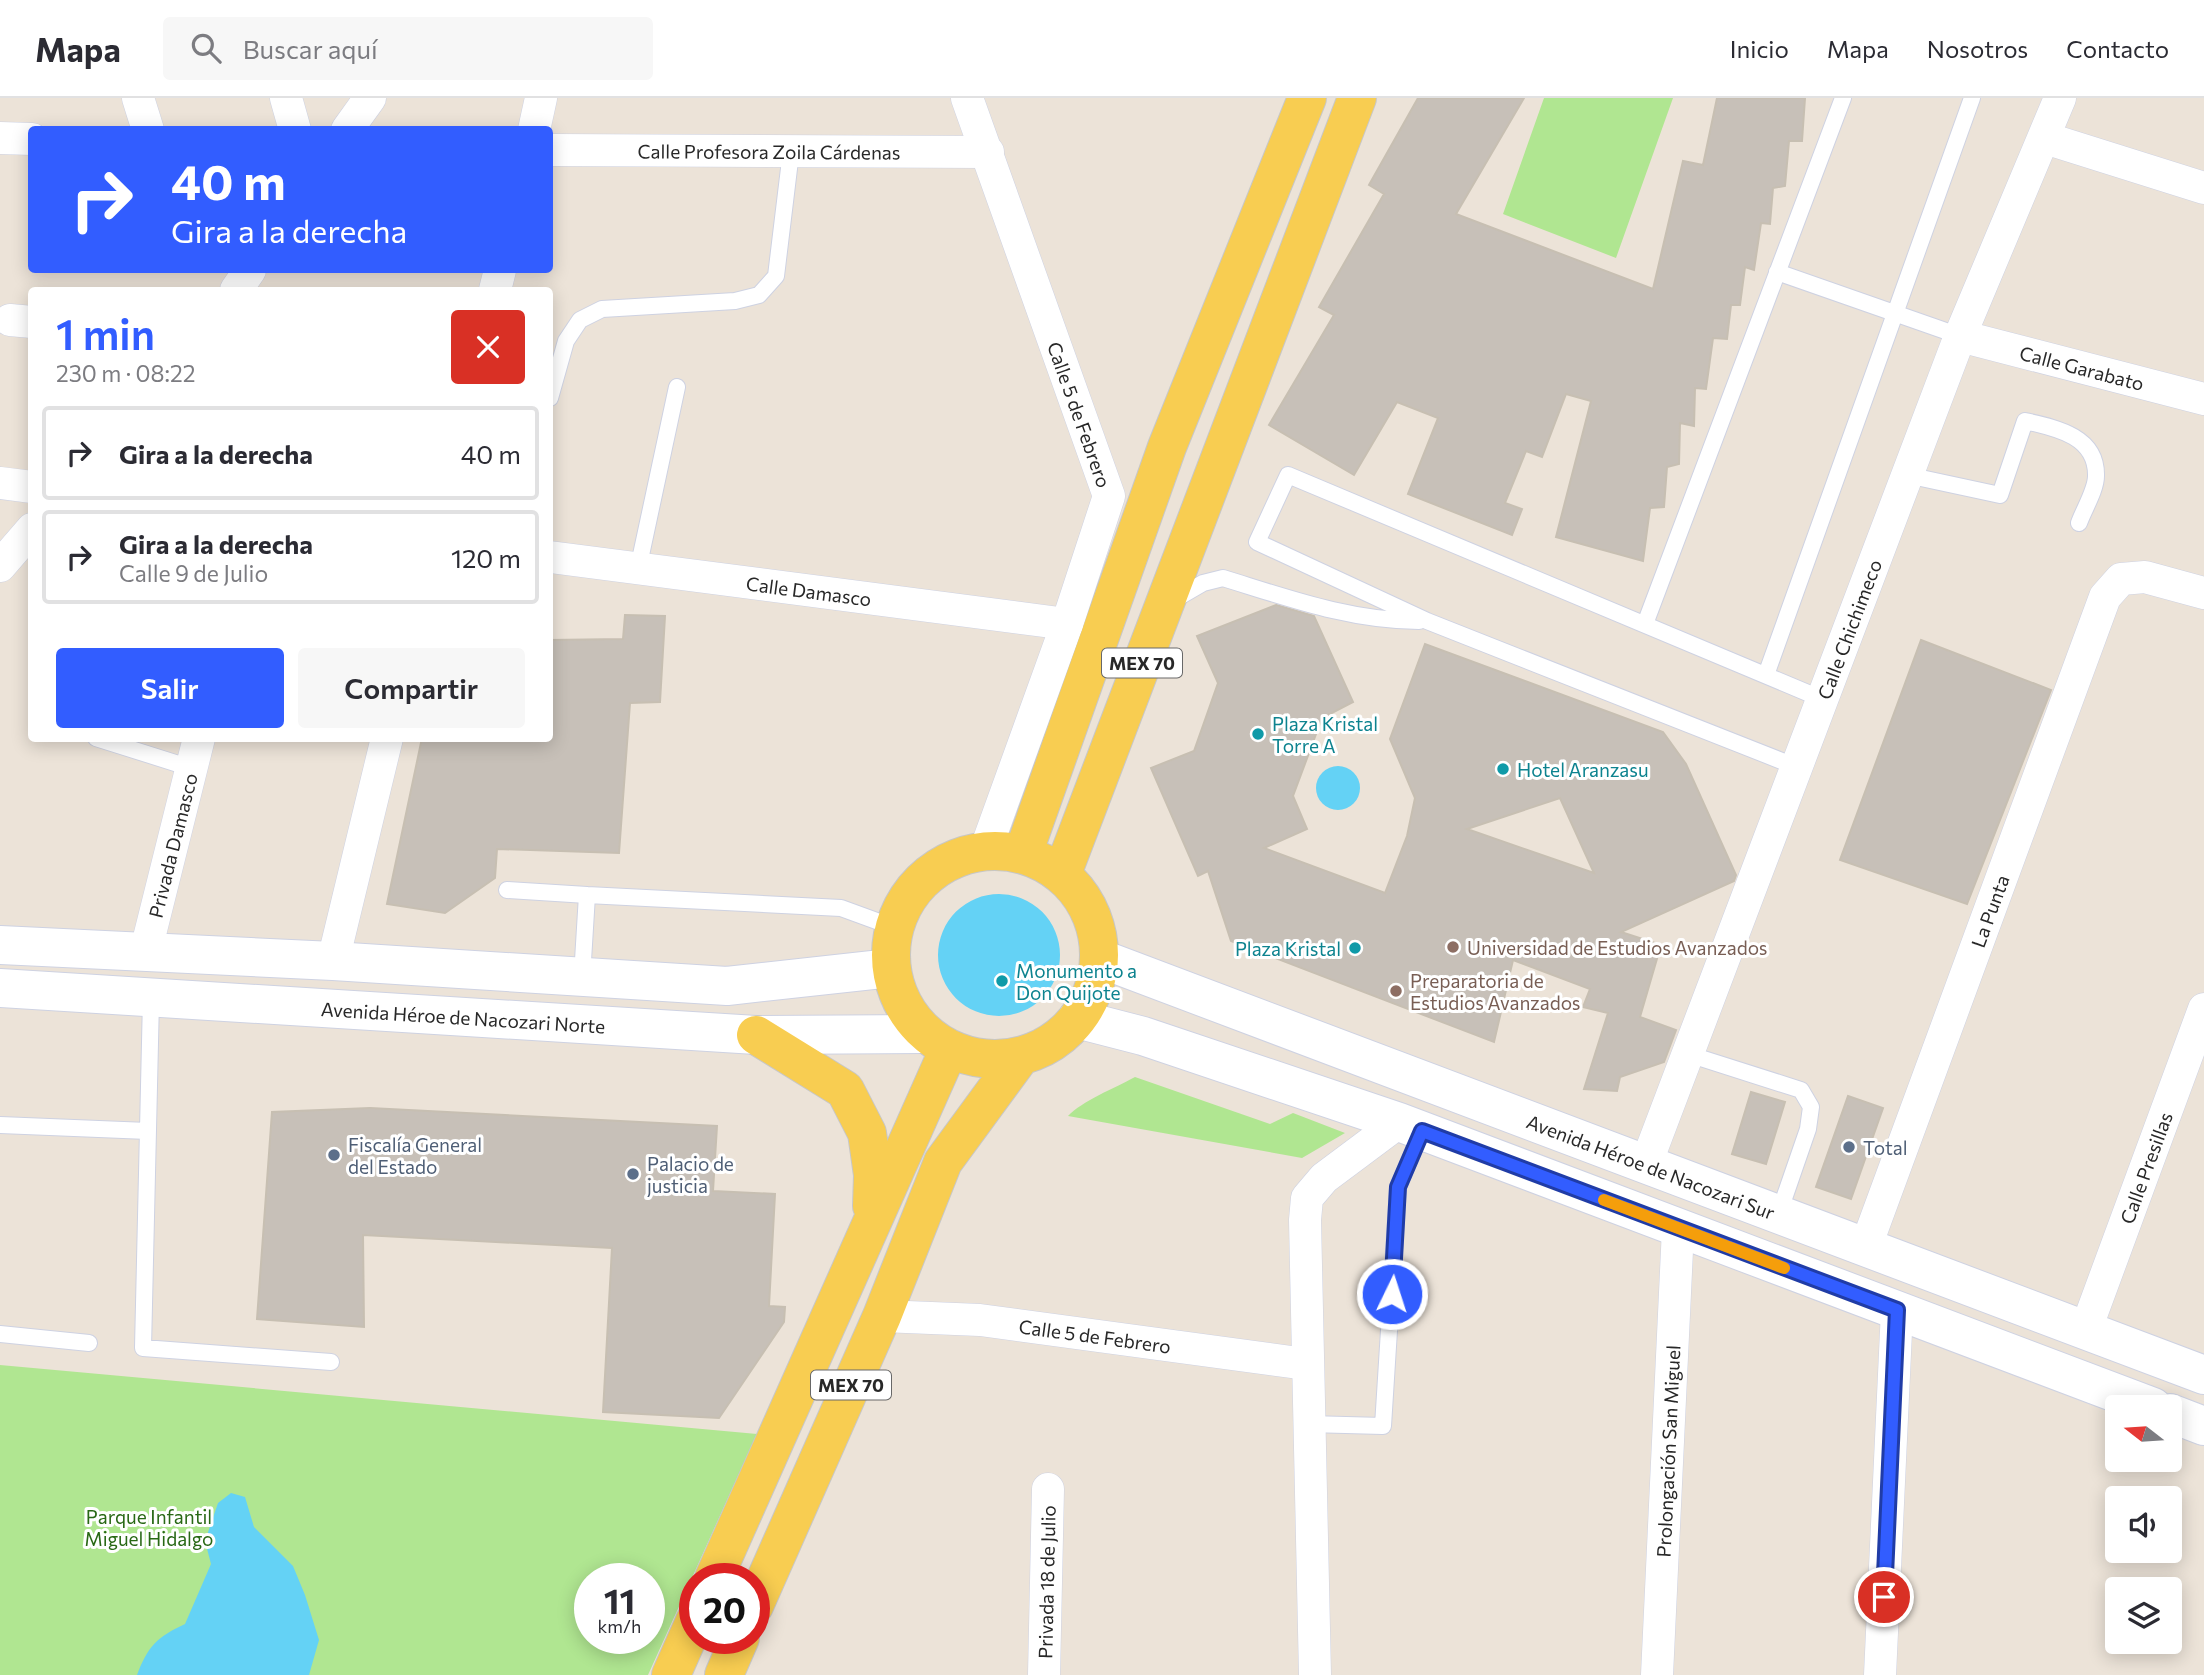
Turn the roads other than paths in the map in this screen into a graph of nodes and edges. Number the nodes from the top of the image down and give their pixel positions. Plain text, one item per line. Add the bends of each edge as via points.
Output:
1 (138, 98) edge
2 (286, 98) edge
3 (370, 98) edge
4 (541, 98) edge
5 (967, 98) edge
6 (1307, 98) edge
7 (1357, 98) edge
8 (1843, 98) edge
9 (1972, 98) edge
10 (2060, 98) edge
11 (147, 126) edge
12 (294, 126) edge
13 (350, 126) edge
14 (535, 126) edge
15 (0, 138) edge
16 (2045, 138) junction
17 (28, 139) edge
18 (553, 150) edge
19 (791, 152) junction
20 (988, 152) junction
21 (2204, 188) edge
22 (1777, 272) junction
23 (1895, 314) junction
24 (1960, 335) junction
25 (553, 387) edge
26 (677, 387) dead end
27 (2204, 399) edge
28 (1907, 475) junction
29 (0, 483) edge
30 (28, 486) edge
31 (2080, 523) dead end
32 (28, 534) edge
33 (553, 557) edge
34 (0, 566) edge
35 (638, 569) junction
36 (2204, 593) edge
37 (1164, 605) junction
38 (1427, 621) junction
39 (1067, 624) junction
40 (1645, 624) junction
41 (1766, 675) junction
42 (1822, 699) junction
43 (122, 742) edge
44 (386, 742) edge
45 (195, 753) edge
46 (1797, 766) junction
47 (985, 851) junction
48 (1023, 854) junction
49 (1062, 874) junction
50 (507, 890) dead end
51 (587, 895) junction
52 (893, 927) junction
53 (0, 945) edge
54 (146, 950) junction
55 (1099, 958) junction
56 (333, 961) junction
57 (891, 968) junction
58 (583, 977) junction
59 (0, 988) edge
60 (152, 999) junction
61 (2204, 1009) edge
62 (1077, 1018) junction
63 (756, 1035) junction
64 (937, 1042) junction
65 (1688, 1054) junction
66 (1020, 1056) junction
67 (0, 1125) edge
68 (1410, 1126) junction
69 (148, 1131) junction
70 (1646, 1164) junction
71 (1779, 1213) junction
72 (871, 1219) junction
73 (1678, 1229) junction
74 (1866, 1246) junction
75 (1897, 1310) junction
76 (882, 1316) junction
77 (2086, 1329) junction
78 (0, 1334) edge
79 (89, 1343) dead end
80 (331, 1362) dead end
81 (1306, 1364) junction
82 (2204, 1375) edge
83 (2121, 1395) edge
84 (2182, 1418) edge
85 (1308, 1424) junction
86 (2204, 1426) edge
87 (1048, 1489) dead end
88 (720, 1563) edge
89 (770, 1570) edge
90 (680, 1654) edge
91 (733, 1654) edge
92 (671, 1675) edge
93 (724, 1675) edge
94 (1044, 1675) edge
95 (1315, 1675) edge
96 (1657, 1675) edge
97 (1880, 1675) edge

1 - 11 street
2 - 12 street
3 - 13 street
4 - 14 street
5 - 20 street, Calle 5 de Febrero
6 - 48 main road, MEX 70 via 1167,447
7 - 37 main road, MEX 70
8 - 22 lane
9 - 23 lane
10 - 16 street, Calle Chichimeco
15 - 17 street
16 - 21 street
16 - 24 street, Calle Chichimeco
18 - 19 street, Calle Profesora Zoila Cárdenas
19 - 20 street, Calle Profesora Zoila Cárdenas
19 - 25 lane via 776,276 759,295 735,301 602,309 580,320 566,341
20 - 39 street, Calle 5 de Febrero via 1109,496
22 - 23 lane
22 - 40 lane
23 - 24 lane
23 - 41 lane
24 - 27 street, Calle Garabato
24 - 28 street, Calle Chichimeco
26 - 35 lane
28 - 31 lane via 2000,495 2025,421 2056,429 2077,436 2091,452 2097,477
28 - 42 street, Calle Chichimeco
29 - 30 street
32 - 34 street
33 - 35 street, Calle Damasco
35 - 39 street, Calle Damasco
36 - 74 street, La Punta via 2145,577 2121,579 2105,597
37 - 38 lane via 1203,583 1223,578 1350,616
37 - 49 main road, MEX 70
38 - 40 lane via 1257,542 1288,475
38 - 46 lane
39 - 47 street, Calle 5 de Febrero
40 - 41 lane
41 - 42 lane
42 - 46 street, Calle Chichimeco
43 - 45 lane
44 - 56 street
45 - 54 street, Privada Damasco
46 - 65 street, Calle Chichimeco
47 - 48 main road, MEX 70
47 - 52 main road, MEX 70 via 948,861 911,890
48 - 49 main road, MEX 70
49 - 55 main road, MEX 70 via 1093,918
50 - 51 lane
51 - 52 lane via 841,908
51 - 58 lane
52 - 57 main road, MEX 70
53 - 54 main road
54 - 56 main road
55 - 62 main road, MEX 70 via 1094,986
55 - 70 main road, Avenida Héroe de Nacozari Sur
56 - 58 main road
57 - 58 main road via 727,986
57 - 64 main road, MEX 70 via 904,1008
59 - 60 main road, Avenida Héroe de Nacozari Norte
60 - 63 main road, Avenida Héroe de Nacozari Norte
60 - 69 lane
61 - 77 street, Calle Presillas
62 - 66 main road, MEX 70 via 1053,1041
62 - 68 main road
63 - 64 main road, Avenida Héroe de Nacozari Norte
63 - 72 main road via 845,1090 867,1133 873,1175
64 - 66 main road, MEX 70 via 987,1059
64 - 72 main road, MEX 70
65 - 70 street, Calle Chichimeco
65 - 71 lane via 1801,1090 1811,1107
66 - 76 main road, MEX 70 via 943,1162
67 - 69 lane
68 - 73 main road
68 - 81 street via 1324,1178 1307,1198
68 - 85 lane via 1398,1187 1383,1426
69 - 80 lane via 142,1348
70 - 71 main road, Avenida Héroe de Nacozari Sur
71 - 74 main road, Avenida Héroe de Nacozari Sur
72 - 88 main road, MEX 70
73 - 75 main road
73 - 96 street, Prolongación San Miguel
74 - 77 main road, Avenida Héroe de Nacozari Sur
75 - 83 main road
75 - 97 street
76 - 81 street, Calle 5 de Febrero via 980,1320
76 - 89 main road, MEX 70
77 - 82 main road, Avenida Héroe de Nacozari Sur
78 - 79 lane
81 - 85 street
84 - 86 main road
85 - 95 street
87 - 94 street, Privada 18 de Julio
90 - 92 main road
91 - 93 main road

